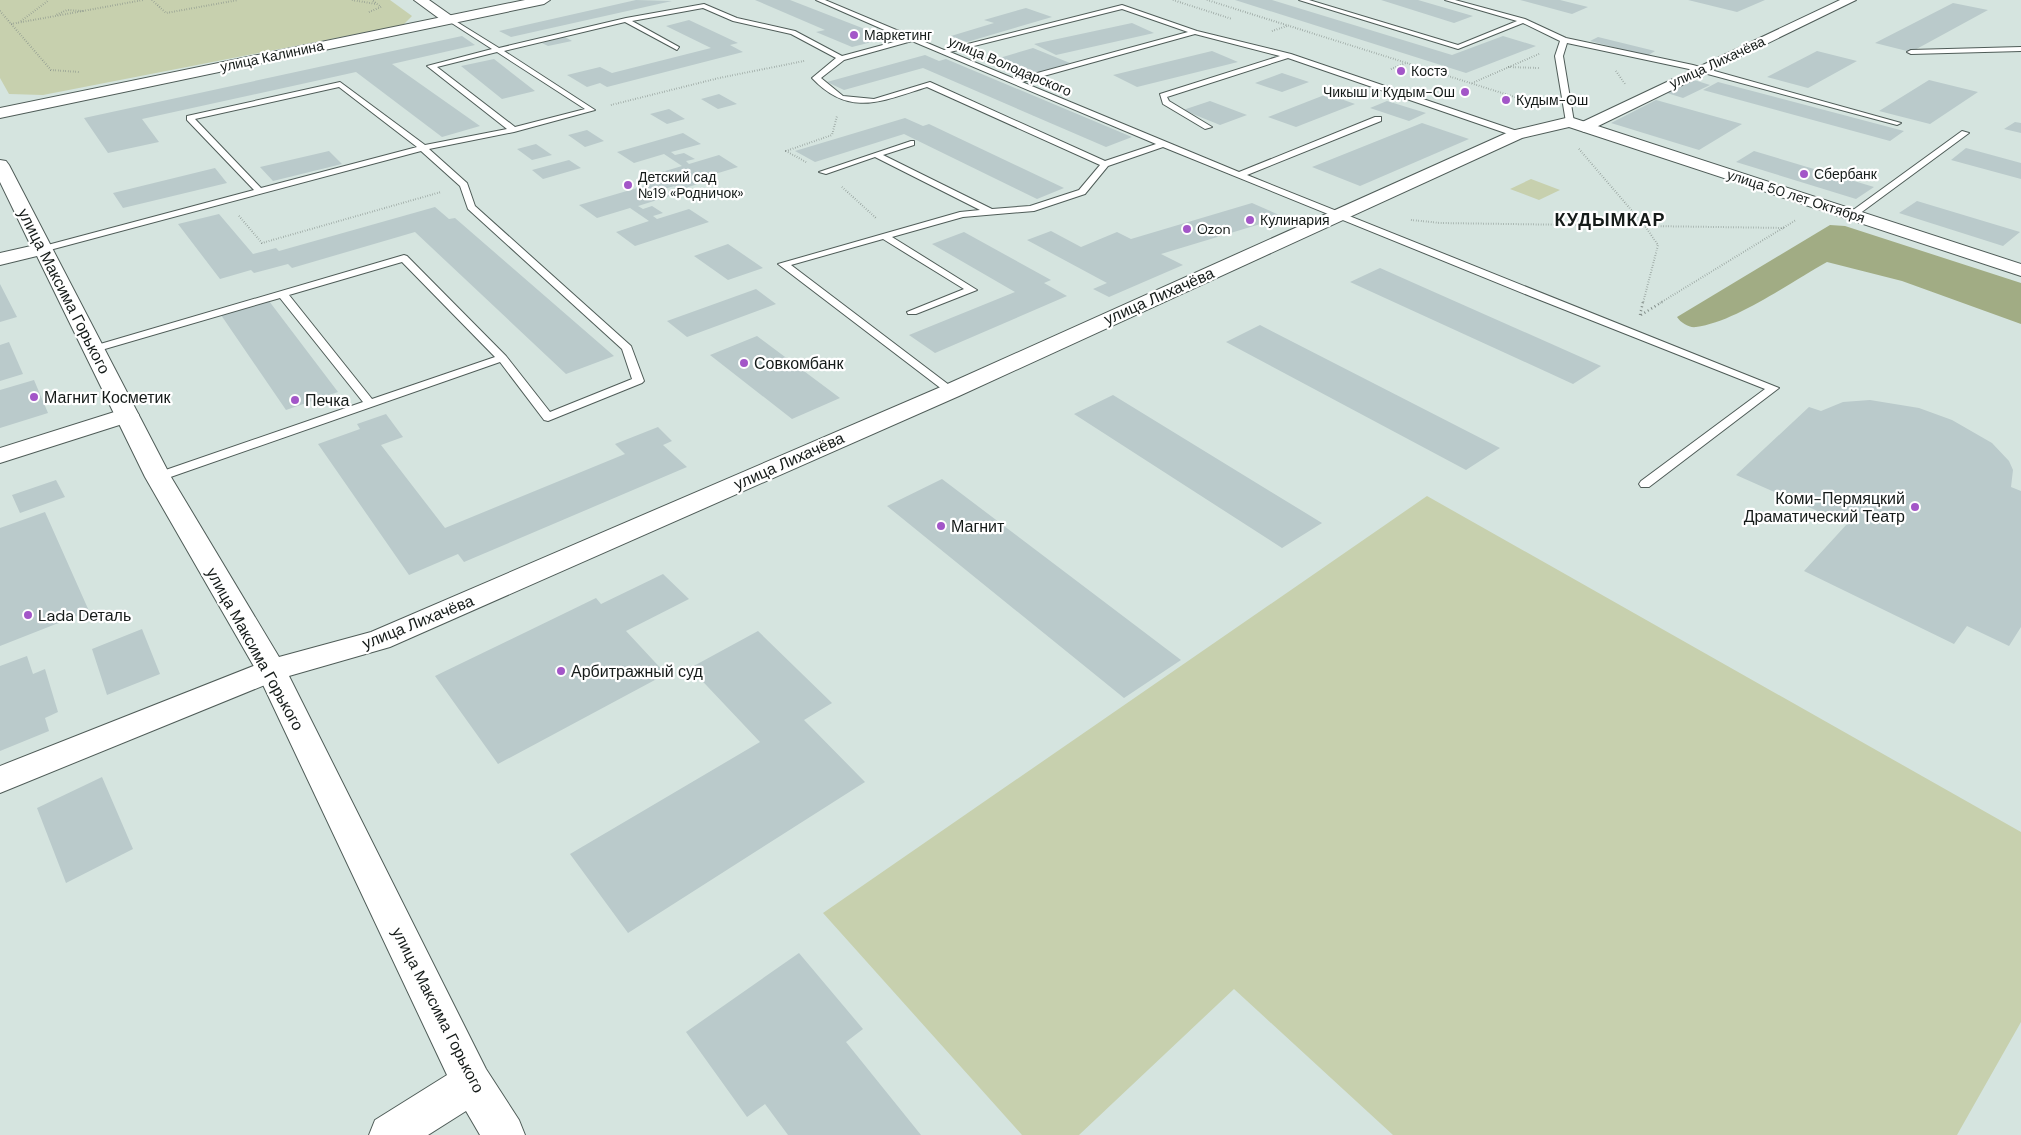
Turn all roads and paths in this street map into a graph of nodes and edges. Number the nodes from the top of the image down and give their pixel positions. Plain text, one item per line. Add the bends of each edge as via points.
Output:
1 (49, 0) edge
2 (142, 0) edge
3 (152, 0) edge
4 (238, 0) edge
5 (352, 0) edge
6 (372, 0) edge
7 (420, 0) edge
8 (544, 0) edge
9 (819, 0) edge
10 (1207, 0) edge
11 (1302, 0) edge
12 (1448, 0) edge
13 (1850, 0) edge
14 (377, 4) junction
15 (0, 11) edge
16 (83, 11) junction
17 (361, 14) dead end
18 (56, 16) junction
19 (449, 19) junction
20 (626, 20) junction
21 (1522, 21) junction
22 (20, 22) junction
23 (11, 24) junction
24 (1195, 32) junction
25 (912, 39) junction
26 (1564, 40) junction
27 (677, 48) dead end
28 (1600, 48) junction
29 (2021, 49) edge
30 (498, 50) junction
31 (944, 52) junction
32 (1911, 52) dead end
33 (1288, 56) junction
34 (842, 58) junction
35 (1508, 67) junction
36 (1561, 68) junction
37 (84, 70) dead end
38 (1700, 70) junction
39 (1014, 82) junction
40 (1471, 83) junction
41 (841, 98) junction
42 (1635, 101) junction
43 (591, 110) junction
44 (0, 113) edge
45 (1378, 119) dead end
46 (1579, 123) junction
47 (1897, 123) dead end
48 (1208, 127) dead end
49 (514, 130) junction
50 (1965, 133) dead end
51 (1517, 134) junction
52 (911, 142) dead end
53 (1163, 144) junction
54 (1577, 147) junction
55 (422, 148) junction
56 (1587, 150) dead end
57 (875, 154) junction
58 (1105, 164) junction
59 (0, 165) edge
60 (823, 172) junction
61 (1239, 175) junction
62 (464, 185) junction
63 (260, 192) junction
64 (226, 201) junction
65 (991, 212) junction
66 (1852, 214) junction
67 (1337, 215) junction
68 (1788, 218) dead end
69 (1405, 220) dead end
70 (1645, 226) junction
71 (1785, 228) junction
72 (885, 236) junction
73 (44, 249) junction
74 (0, 259) edge
75 (2021, 270) edge
76 (283, 294) junction
77 (912, 312) dead end
78 (1640, 315) junction
79 (1618, 328) junction
80 (94, 349) junction
81 (502, 358) junction
82 (951, 390) junction
83 (370, 404) junction
84 (127, 415) junction
85 (0, 456) edge
86 (158, 477) junction
87 (1645, 484) dead end
88 (271, 670) junction
89 (0, 780) edge
90 (472, 1083) junction
91 (390, 1135) edge
92 (504, 1135) edge

1 - 22 path
2 - 16 path
3 - 4 path via 166,13
5 - 14 path
6 - 14 path
7 - 19 street
8 - 19 street, улица Калинина
9 - 25 lane, улица Володарского
10 - 40 path
11 - 21 lane via 1458,47
12 - 21 lane
13 - 38 street, улица Лихачёва
14 - 17 path via 381,7
15 - 23 path
16 - 18 path via 72,16
16 - 18 path via 67,10
18 - 22 path
19 - 30 lane
19 - 44 street, улица Калинина
20 - 27 lane
20 - 30 lane
20 - 34 lane via 704,6 735,20 793,32
21 - 26 lane via 1551,31
22 - 23 path
23 - 37 path via 51,70
24 - 31 lane via 1122,7
24 - 33 lane
24 - 39 lane
25 - 31 lane, улица Володарского
25 - 34 lane
26 - 28 lane
26 - 35 path
26 - 36 lane via 1559,56
28 - 38 lane
28 - 42 path
29 - 32 lane
30 - 43 lane
30 - 49 lane via 431,66
31 - 39 lane, улица Володарского
33 - 48 lane via 1163,96 1166,102
33 - 51 lane
34 - 41 lane via 816,78
34 - 43 path via 790,63
35 - 36 path
35 - 40 path
36 - 46 lane
38 - 42 street, улица Лихачёва
38 - 47 lane
39 - 53 lane, улица Володарского
40 - 46 path
41 - 58 lane via 874,101 927,84
41 - 60 path via 832,135 786,151
42 - 46 street, улица Лихачёва
43 - 49 lane
45 - 61 lane
46 - 51 street, улица Лихачёва
46 - 54 path
46 - 66 street, улица 50 лет Октября
49 - 55 lane
50 - 66 lane
51 - 67 street, улица Лихачёва
52 - 57 lane
53 - 58 lane
53 - 61 lane, улица Володарского
54 - 56 path
54 - 70 path
55 - 62 lane
55 - 63 lane
55 - 63 lane via 340,84 190,118
57 - 60 lane
57 - 65 lane
58 - 65 lane via 1082,192 1031,209
59 - 73 street, улица Максима Горького
60 - 72 path via 883,224
61 - 67 lane, улица Володарского
62 - 64 path via 262,242
62 - 81 lane via 471,207 627,348 638,381 548,417
63 - 64 lane
64 - 73 lane
65 - 72 lane via 963,214
66 - 75 street, улица 50 лет Октября
67 - 79 lane, улица Володарского
67 - 82 street, улица Лихачёва
68 - 71 path via 1797,221
69 - 70 path
70 - 71 path
70 - 78 path via 1658,245
71 - 78 path
72 - 77 lane via 972,290
72 - 82 lane via 783,264
73 - 74 street
73 - 80 street, улица Максима Горького
76 - 80 lane
76 - 81 lane via 404,258
76 - 83 lane
78 - 79 path
79 - 87 lane, улица Володарского via 1773,388
80 - 84 street, улица Максима Горького
81 - 83 lane
82 - 88 street, улица Лихачёва via 380,640
83 - 86 lane
84 - 85 street
84 - 86 street, улица Максима Горького
86 - 88 street, улица Максима Горького
88 - 89 street, улица Лихачёва
88 - 90 street, улица Максима Горького
90 - 91 street
90 - 92 street, улица Максима Горького

